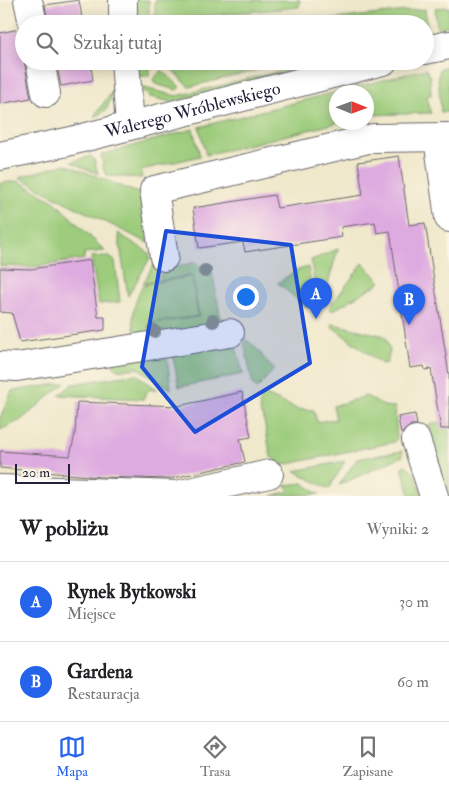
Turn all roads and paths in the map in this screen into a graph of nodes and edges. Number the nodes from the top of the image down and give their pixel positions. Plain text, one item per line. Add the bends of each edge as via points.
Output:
1 (28, 0) edge
2 (123, 0) edge
3 (31, 15) edge
4 (124, 15) edge
5 (449, 45) edge
6 (434, 48) edge
7 (42, 70) edge
8 (126, 70) edge
9 (347, 70) edge
10 (46, 93) dead end
11 (130, 125) junction
12 (444, 138) edge
13 (0, 156) edge
14 (449, 218) edge
15 (164, 257) dead end
16 (230, 333) dead end
17 (0, 366) edge
18 (416, 440) dead end
19 (269, 474) dead end
20 (0, 489) edge
21 (434, 496) edge

1 - 3 street
2 - 4 street
5 - 6 street
7 - 10 street
8 - 11 street
9 - 11 street, Walerego Wróblewskiego
11 - 13 street, Walerego Wróblewskiego
12 - 14 street
12 - 15 street via 373,138 154,190
16 - 17 street via 17,368
18 - 21 street
19 - 20 street via 177,495

